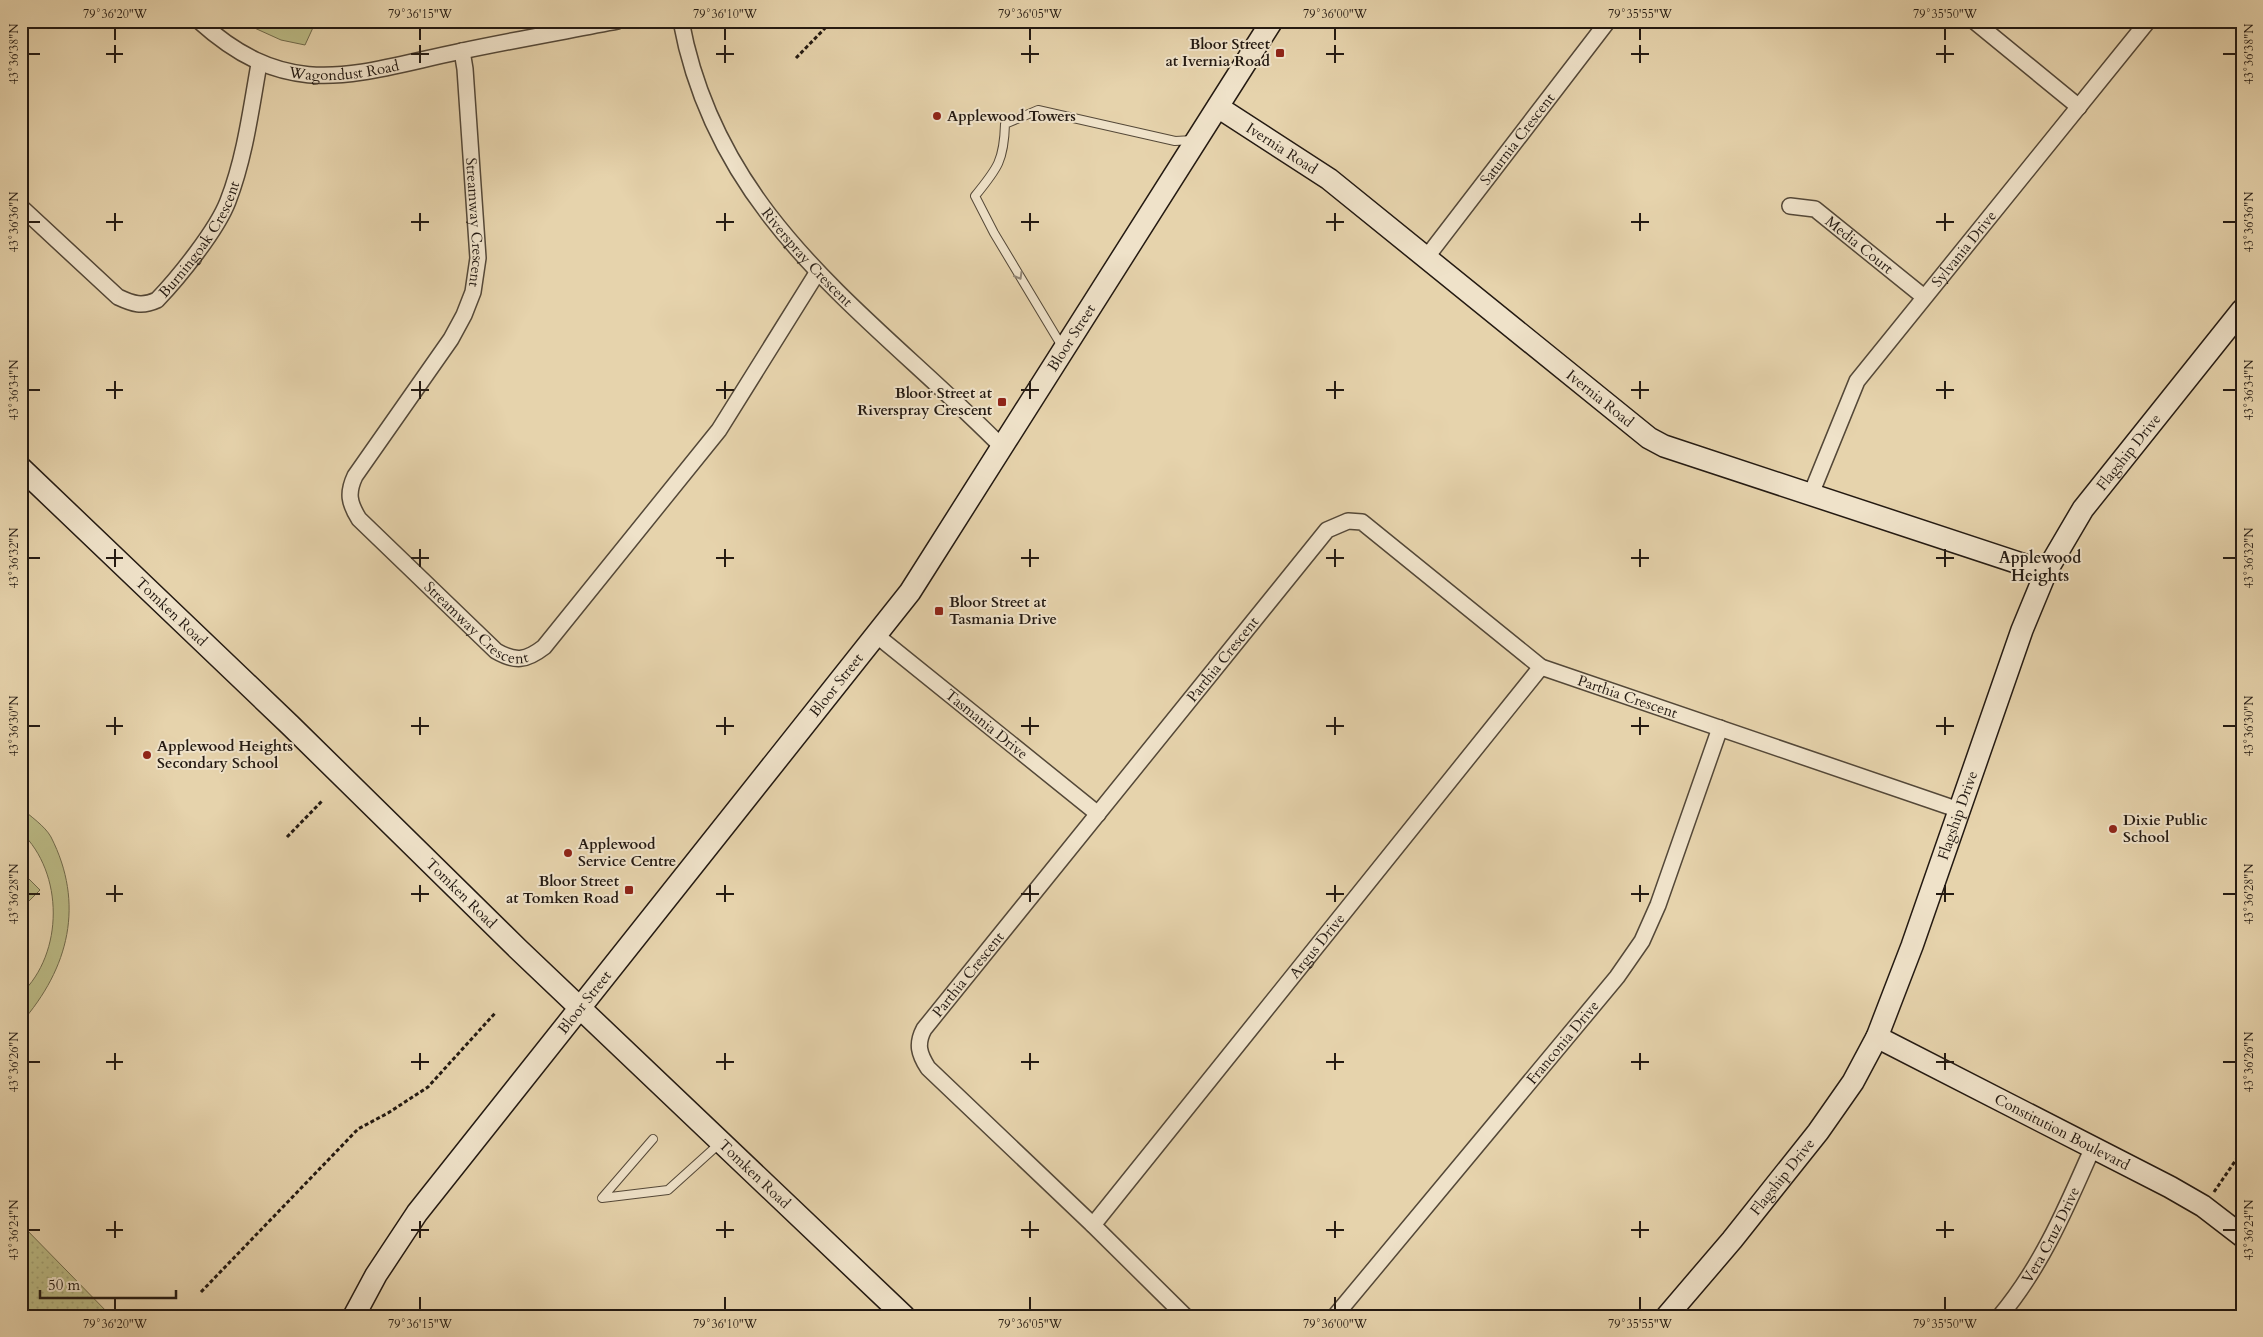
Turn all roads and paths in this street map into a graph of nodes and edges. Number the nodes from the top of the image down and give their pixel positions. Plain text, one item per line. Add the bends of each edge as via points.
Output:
1 (199, 21) edge
2 (618, 21) edge
3 (681, 21) edge
4 (832, 21) edge
5 (1272, 21) edge
6 (1608, 21) edge
7 (1974, 21) edge
8 (2148, 21) edge
9 (462, 51) junction
10 (796, 58) dead end
11 (259, 64) junction
12 (1218, 107) junction
13 (2079, 107) junction
14 (1197, 140) junction
15 (1790, 206) dead end
16 (21, 207) edge
17 (1426, 258) junction
18 (818, 273) junction
19 (1924, 297) junction
20 (2242, 310) edge
21 (1065, 350) junction
22 (1003, 448) junction
23 (21, 468) edge
24 (1811, 494) junction
25 (2046, 572) junction
26 (876, 635) junction
27 (1540, 667) junction
28 (1720, 728) junction
29 (323, 800) dead end
30 (1959, 810) junction
31 (1098, 814) junction
32 (287, 837) dead end
33 (580, 1008) junction
34 (496, 1012) dead end
35 (1877, 1037) junction
36 (653, 1139) dead end
37 (722, 1141) junction
38 (2093, 1147) junction
39 (2242, 1151) edge
40 (2203, 1206) junction
41 (1093, 1225) junction
42 (2242, 1236) edge
43 (201, 1292) dead end
44 (354, 1316) edge
45 (904, 1316) edge
46 (1185, 1316) edge
47 (1335, 1316) edge
48 (1667, 1316) edge
49 (2000, 1316) edge

1 - 11 street, Wagondust Road
2 - 9 street, Wagondust Road
3 - 18 street, Riverspray Crescent via 696,85 729,155 767,215
4 - 10 path
5 - 12 street, Bloor Street
6 - 17 street, Saturnia Crescent
7 - 13 street
8 - 13 street, Sylvania Drive
9 - 11 street, Wagondust Road via 340,76 287,72
9 - 18 street, Streamway Crescent via 478,248 473,292 451,339 355,476 349,496 351,507 359,519 496,651 510,659 524,658 544,647 719,430
11 - 16 street, Burningoak Crescent via 243,152 228,203 204,241 157,300 134,304 118,297
12 - 14 street, Bloor Street
12 - 17 street, Ivernia Road via 1329,179
13 - 19 street, Sylvania Drive
14 - 21 street, Bloor Street
14 -> 21 lane via 1175,141 1038,110 1006,124 1005,148 997,168 975,196 994,234
15 - 19 street, Media Court via 1815,209
17 - 24 street, Ivernia Road via 1649,438 1664,446
18 - 22 street, Riverspray Crescent
19 - 24 street, Sylvania Drive via 1857,381
20 - 25 street, Flagship Drive via 2083,509
21 - 22 street, Bloor Street
22 - 26 street, Bloor Street via 928,566
23 - 33 street, Tomken Road
24 - 25 street, Ivernia Road
25 - 30 street, Flagship Drive via 2022,630
26 - 31 street, Tasmania Drive
26 - 33 street, Bloor Street
27 - 28 street, Parthia Crescent
27 - 31 street, Parthia Crescent via 1362,522 1348,521 1327,530
27 - 41 street, Argus Drive
28 - 30 street, Parthia Crescent
28 - 47 street, Franconia Drive via 1658,905 1642,941 1611,985
29 - 32 path
30 - 35 street, Flagship Drive
31 - 41 street, Parthia Crescent via 924,1029 918,1048 928,1068
33 - 37 street, Tomken Road
33 - 44 street, Bloor Street via 417,1213 376,1275
34 - 43 path via 428,1087 358,1129
35 - 38 street, Constitution Boulevard
35 - 48 street, Flagship Drive via 1853,1082 1818,1132
36 - 37 lane via 602,1198 668,1190
37 - 45 street, Tomken Road
38 - 40 street, Constitution Boulevard
38 - 49 street, Vera Cruz Drive via 2039,1262
39 - 40 path
40 - 42 street, Constitution Boulevard
41 - 46 street, Parthia Crescent

